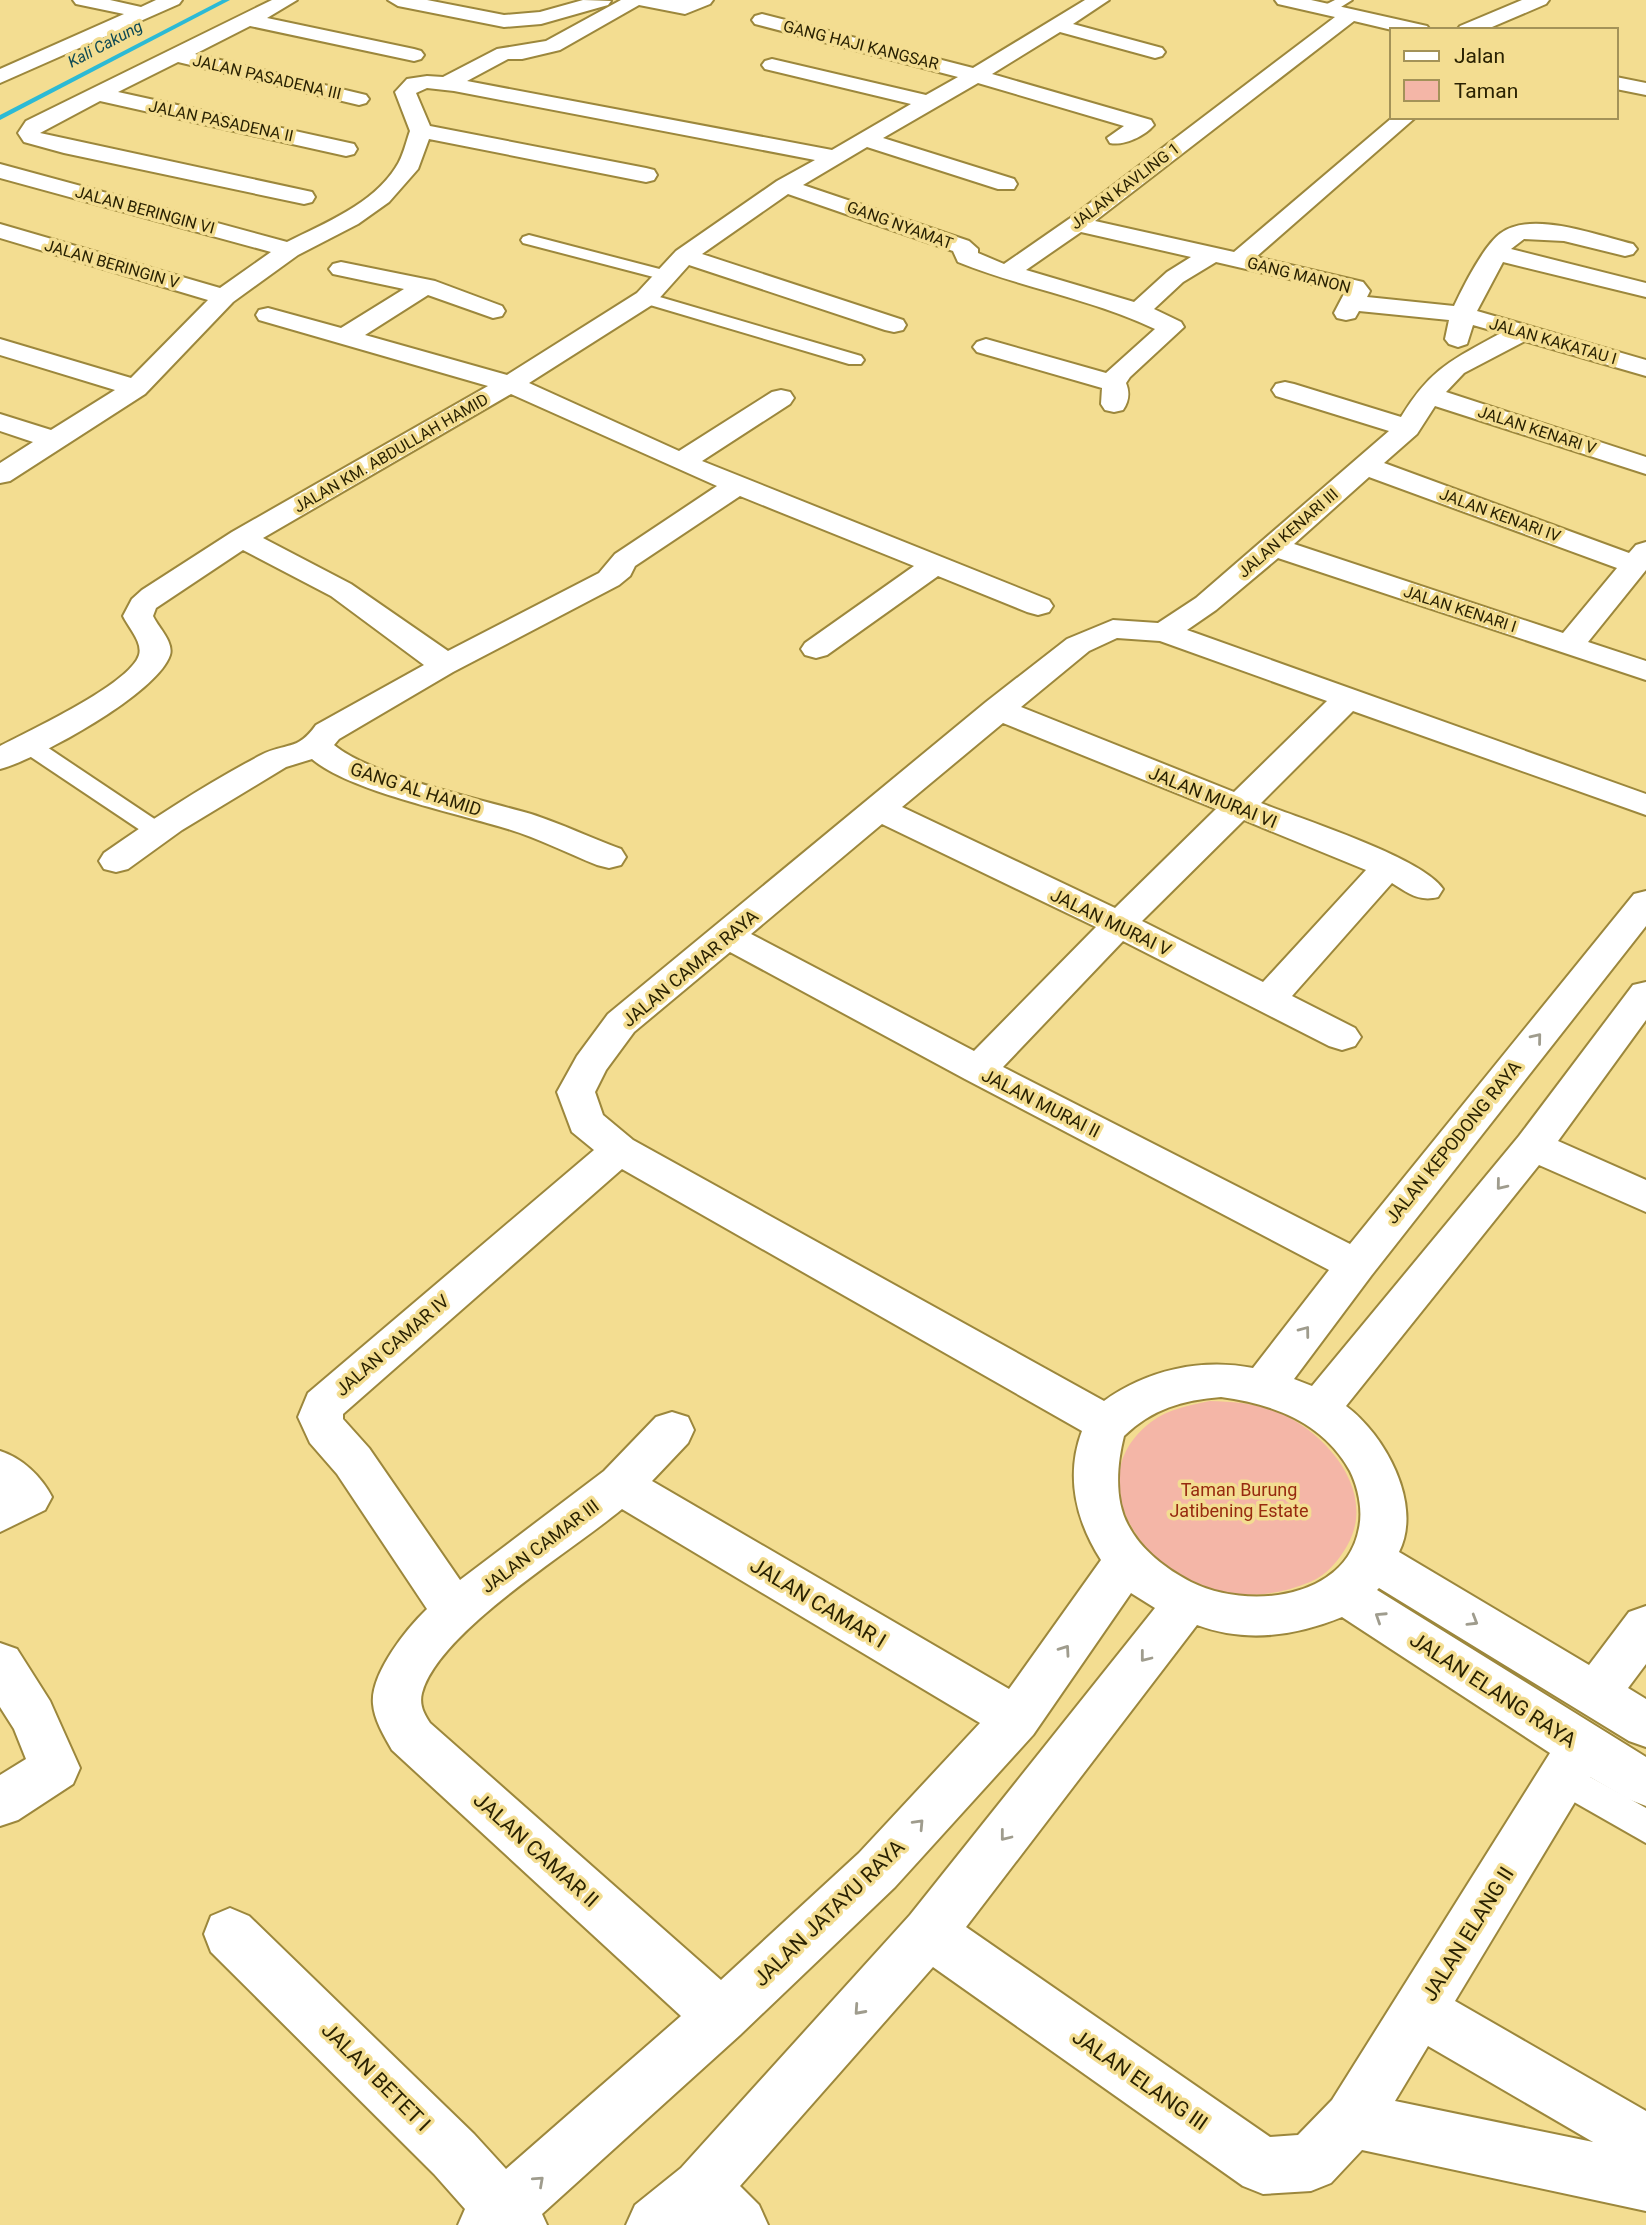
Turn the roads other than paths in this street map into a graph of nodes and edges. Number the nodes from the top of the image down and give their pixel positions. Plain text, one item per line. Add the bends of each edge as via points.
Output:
1 (83, 0) edge
2 (111, 0) edge
3 (172, 0) edge
4 (287, 0) edge
5 (398, 0) edge
6 (603, 0) edge
7 (635, 0) edge
8 (641, 0) edge
9 (703, 0) edge
10 (1285, 0) edge
11 (1539, 0) edge
12 (1087, 1) edge
13 (756, 3) dead end
14 (1341, 8) edge
15 (149, 11) junction
16 (250, 20) junction
17 (1058, 26) junction
18 (1413, 28) edge
19 (1472, 28) edge
20 (1155, 52) dead end
21 (174, 55) junction
22 (414, 55) dead end
23 (772, 65) dead end
24 (976, 75) junction
25 (0, 77) edge
26 (1618, 83) edge
27 (446, 84) junction
28 (1646, 89) edge
29 (96, 94) junction
30 (359, 99) dead end
31 (929, 103) junction
32 (1404, 119) edge
33 (1143, 125) junction
34 (421, 131) junction
35 (1118, 138) dead end
36 (1189, 138) junction
37 (867, 140) junction
38 (346, 149) dead end
39 (836, 156) junction
40 (0, 171) edge
41 (646, 175) dead end
42 (1006, 184) dead end
43 (785, 186) junction
44 (304, 197) dead end
45 (1077, 224) junction
46 (0, 231) edge
47 (1646, 236) edge
48 (529, 240) dead end
49 (1625, 249) junction
50 (290, 250) junction
51 (1497, 253) junction
52 (1212, 254) junction
53 (1239, 260) junction
54 (674, 265) junction
55 (341, 269) dead end
56 (1007, 272) junction
57 (1599, 278) junction
58 (426, 286) junction
59 (1646, 290) edge
60 (224, 297) junction
61 (646, 298) junction
62 (493, 311) dead end
63 (1138, 311) junction
64 (1461, 314) junction
65 (268, 315) dead end
66 (894, 325) dead end
67 (1522, 332) junction
68 (346, 336) junction
69 (0, 347) edge
70 (986, 347) dead end
71 (855, 360) dead end
72 (1455, 368) junction
73 (1646, 368) edge
74 (510, 384) junction
75 (135, 388) junction
76 (1285, 390) dead end
77 (1428, 395) junction
78 (782, 398) dead end
79 (0, 422) edge
80 (1408, 428) junction
81 (54, 440) junction
82 (681, 462) junction
83 (1366, 466) junction
84 (1646, 466) edge
85 (0, 475) edge
86 (738, 485) junction
87 (242, 538) junction
88 (1274, 547) junction
89 (1640, 558) edge
90 (935, 565) junction
91 (1038, 607) dead end
92 (1164, 632) junction
93 (1570, 645) junction
94 (817, 649) dead end
95 (442, 665) junction
96 (1646, 671) edge
97 (1347, 699) junction
98 (997, 709) junction
99 (27, 744) junction
100 (317, 747) junction
101 (0, 759) edge
102 (1646, 805) edge
103 (1238, 807) junction
104 (878, 809) junction
105 (157, 831) junction
106 (609, 857) dead end
107 (116, 860) dead end
108 (1388, 866) junction
109 (1426, 888) dead end
110 (1646, 902) edge
111 (1118, 924) junction
112 (728, 936) junction
113 (1646, 994) edge
114 (1267, 1001) junction
115 (1342, 1037) dead end
116 (978, 1070) junction
117 (1533, 1146) junction
118 (619, 1150) junction
119 (1646, 1197) edge
120 (1356, 1265) junction
121 (1264, 1386) junction
122 (1318, 1409) junction
123 (1107, 1424) junction
124 (672, 1430) dead end
125 (0, 1469) edge
126 (620, 1485) junction
127 (0, 1513) edge
128 (1127, 1561) junction
129 (1358, 1577) junction
130 (1187, 1603) junction
131 (455, 1611) junction
132 (410, 1663) joint
133 (0, 1664) edge
134 (1627, 1664) edge
135 (1016, 1719) junction
136 (1646, 1724) edge
137 (1573, 1763) junction
138 (1646, 1783) edge
139 (0, 1803) edge
140 (1646, 1827) edge
141 (929, 1933) junction
142 (230, 1934) dead end
143 (1420, 2011) junction
144 (721, 2016) junction
145 (1352, 2120) junction
146 (1646, 2142) edge
147 (1646, 2182) edge
148 (720, 2206) edge
149 (504, 2220) edge
150 (655, 2225) edge

1 - 15 street
2 - 15 street
3 - 15 street
4 - 16 street
5 - 6 street via 504,21 541,18
7 - 27 street via 553,46 507,52
8 - 9 street via 685,8
10 - 14 street
11 - 19 street
12 - 17 street, JALAN KM. ABDULLAH HAMID
13 - 24 street, GANG HAJI KANGSAR via 780,9 762,20
14 - 18 street
14 - 36 street, JALAN KAVLING 1
15 - 25 street
16 - 21 street
16 - 22 street
17 - 20 street
17 - 24 street, JALAN KM. ABDULLAH HAMID
21 - 29 street
21 - 30 street, JALAN PASADENA III
23 - 31 street
24 - 31 street, JALAN KM. ABDULLAH HAMID
24 - 33 street
26 - 28 street
27 - 34 street via 418,82 405,92
27 - 39 street
29 - 38 street, JALAN PASADENA II
29 - 44 street via 34,126 29,134 64,146
31 - 37 street, JALAN KM. ABDULLAH HAMID
32 - 53 street
33 - 35 street
33 - 36 street
34 - 41 street
34 - 50 street via 407,169 381,197
36 - 45 street, JALAN KAVLING 1
37 - 39 street, JALAN KM. ABDULLAH HAMID
37 - 42 street
39 - 43 street, JALAN KM. ABDULLAH HAMID
40 - 50 street, JALAN BERINGIN VI
43 - 54 street, JALAN KM. ABDULLAH HAMID
43 - 56 street, GANG NYAMAT via 961,246 966,257
45 - 52 street, GANG MANON
45 - 56 street, JALAN KAVLING 1
46 - 60 street, JALAN BERINGIN V
47 - 49 street
48 - 54 lane
49 - 51 street via 1527,230 1509,237
49 - 57 street
50 - 60 street
51 - 57 street
51 - 64 street
52 - 53 street, GANG MANON
52 - 63 street via 1175,277
53 - 64 street, GANG MANON via 1346,285 1353,302
54 - 61 street, JALAN KM. ABDULLAH HAMID
54 - 66 street
55 - 58 street
56 - 63 street
57 - 59 street
58 - 62 street
58 - 68 street
60 - 75 street
61 - 71 lane
61 - 74 street, JALAN KM. ABDULLAH HAMID
63 - 70 street via 1172,327 1120,372 1114,393
64 - 67 street, JALAN KAKATAU I
64 - 72 street
65 - 68 street
67 - 72 street, JALAN KENARI III
67 - 73 street, JALAN KAKATAU I
68 - 74 street
69 - 75 street
72 - 77 street, JALAN KENARI III
74 - 82 street
74 - 87 street, JALAN KM. ABDULLAH HAMID
75 - 81 street
76 - 80 street
77 - 80 street, JALAN KENARI III
77 - 84 street, JALAN KENARI V
78 - 82 street
79 - 81 street
80 - 83 street, JALAN KENARI III
81 - 85 street
82 - 86 street
83 - 88 street, JALAN KENARI III
83 - 89 street, JALAN KENARI IV
86 - 90 street
86 - 95 street via 625,560 609,579
87 - 95 street via 341,590
87 - 99 street, JALAN KM. ABDULLAH HAMID via 143,605 138,616 155,653 138,680
88 - 92 street, JALAN KENARI III via 1206,604
88 - 93 street, JALAN KENARI I
89 - 93 street
90 - 91 street
90 - 94 street
92 - 97 street, JALAN CAMAR RAYA
92 - 98 street, JALAN CAMAR RAYA via 1113,629 1078,645
93 - 96 street, JALAN KENARI I
95 - 100 street via 327,732
97 - 102 street, JALAN CAMAR RAYA
97 - 103 street
98 - 103 street, JALAN MURAI VI
98 - 104 street, JALAN CAMAR RAYA
99 - 101 street, JALAN KM. ABDULLAH HAMID
99 - 105 lane
100 - 105 street via 275,760
100 - 106 street, GANG AL HAMID via 331,760 355,771 526,824
103 - 108 street, JALAN MURAI VI
103 - 111 street
104 - 111 street, JALAN MURAI V
104 - 112 street, JALAN CAMAR RAYA
105 - 107 street
108 - 109 street, JALAN MURAI VI
108 - 114 street
120 -> 110 street, JALAN KEPODONG RAYA
111 - 114 street, JALAN MURAI V
111 - 116 street
112 - 116 street, JALAN MURAI II
112 - 118 street, JALAN CAMAR RAYA via 621,1023 576,1092 586,1122
113 - 117 street
114 - 115 street, JALAN MURAI V
116 - 120 street, JALAN MURAI II
117 - 119 street
117 -> 122 street
118 - 123 street, JALAN CAMAR RAYA
118 - 131 street, JALAN CAMAR IV via 323,1405 320,1417 326,1430 354,1461
121 -> 120 street, JALAN KEPODONG RAYA
121 - 122 street
121 - 123 street via 1221,1380 1179,1385
122 - 129 street via 1364,1452 1377,1478 1383,1534
123 - 128 street via 1094,1490 1103,1527
124 - 126 street, JALAN CAMAR III
125 - 127 street via 29,1497
126 - 131 street, JALAN CAMAR III
126 - 135 street, JALAN CAMAR I
128 - 130 street via 1144,1578
135 -> 128 street, JALAN JATAYU RAYA
129 - 130 street via 1297,1613 1242,1617
129 -> 134 street
137 -> 129 street, JALAN ELANG RAYA
130 -> 141 street
131 - 132 street, JALAN CAMAR III
132 - 144 street, JALAN CAMAR II via 397,1695 399,1717 413,1739
133 - 139 street via 33,1717 55,1768
134 - 136 street
144 -> 135 street, JALAN JATAYU RAYA via 877,1870
137 - 138 street, JALAN ELANG RAYA
137 - 140 lane
137 - 143 street, JALAN ELANG II
141 - 145 street, JALAN ELANG III via 1263,2166 1311,2163
141 -> 148 street
142 - 149 street, JALAN BETET I via 454,2154
143 - 145 street, JALAN ELANG II
143 - 146 street
149 -> 144 street, JALAN JATAYU RAYA
145 - 147 street
148 - 150 street

